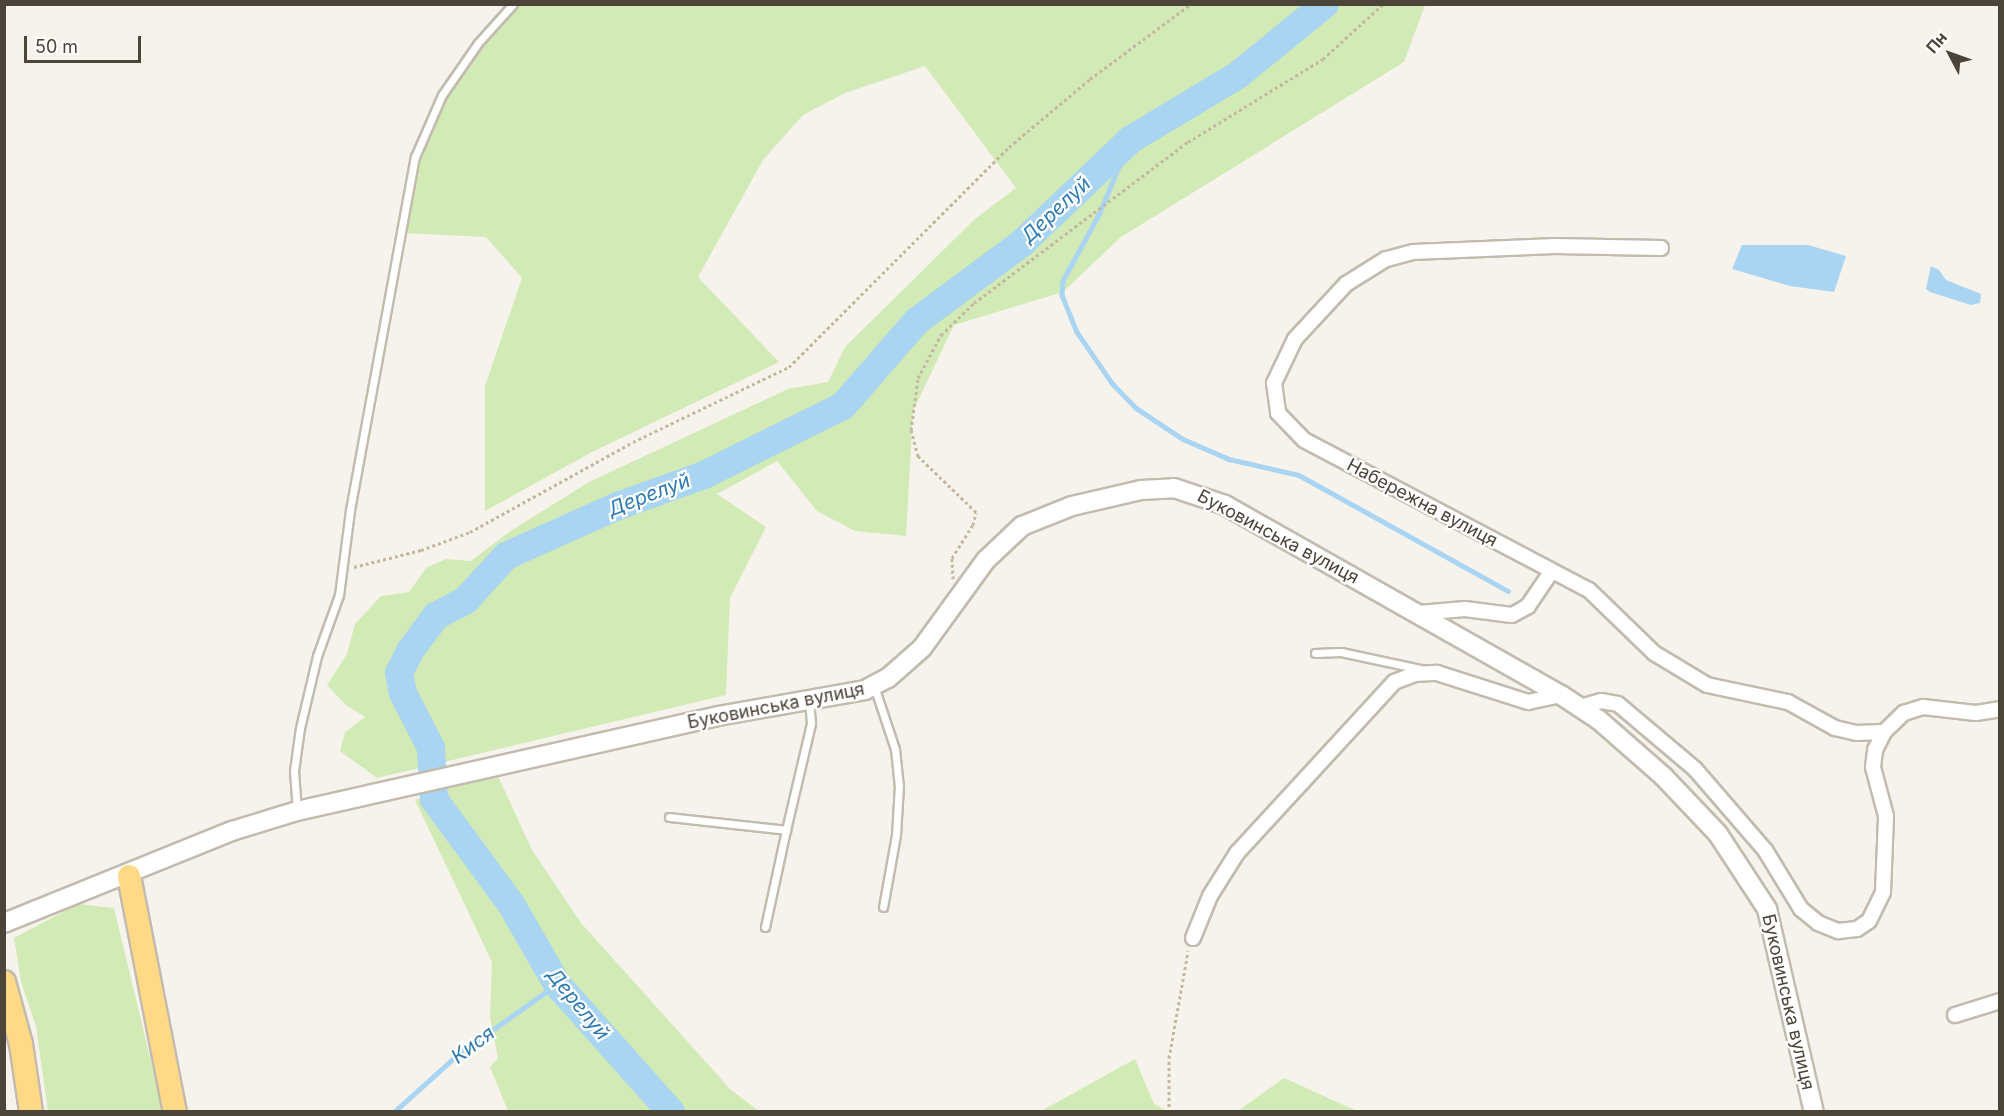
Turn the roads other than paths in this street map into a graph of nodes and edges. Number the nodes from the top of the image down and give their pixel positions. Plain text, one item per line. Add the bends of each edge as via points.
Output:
1 (513, 4) edge
2 (1661, 248) dead end
3 (1551, 572) junction
4 (1419, 613) junction
5 (1315, 653) dead end
6 (1437, 673) junction
7 (874, 686) junction
8 (1561, 695) junction
9 (809, 702) junction
10 (1580, 707) junction
11 (2000, 709) edge
12 (1884, 732) junction
13 (297, 811) junction
14 (669, 817) dead end
15 (786, 830) junction
16 (129, 876) junction
17 (883, 907) dead end
18 (4, 923) edge
19 (765, 927) dead end
20 (1193, 938) road end
21 (4, 982) edge
22 (2000, 1001) edge
23 (1955, 1015) dead end
24 (31, 1112) edge
25 (175, 1112) edge
26 (1814, 1112) edge

1 - 13 lane via 478,43 442,95 415,157 350,510 344,570 300,728 294,771
2 - 3 street, Набережна вулиця via 1555,246 1413,252 1386,259 1358,275 1317,312 1288,348 1275,376 1273,396 1278,413 1298,436
3 - 4 street via 1528,606 1517,613 1494,615 1465,609
3 - 12 street, Набережна вулиця via 1593,593 1654,653 1698,681 1788,702 1841,730
4 - 7 street, Буковинська вулиця via 1225,505 1192,492 1166,488 1072,506 1031,521 997,547 922,648
4 - 8 street, Буковинська вулиця
5 - 6 lane via 1341,652
6 - 8 street via 1528,702
6 - 20 street via 1407,677 1384,690 1237,854 1210,896
7 - 9 street, Буковинська вулиця
7 - 17 lane via 895,749 899,785 896,835
8 - 10 street, Буковинська вулиця
9 - 13 street, Буковинська вулиця via 718,716
9 - 15 lane via 811,723
10 - 12 street via 1609,701 1635,717 1727,802 1770,856 1801,909 1824,927 1843,932 1869,921 1884,888 1886,816 1873,767 1875,750
10 - 26 street, Буковинська вулиця via 1684,797 1718,834 1754,884 1774,933
11 - 12 street via 1976,713 1918,708 1899,716
13 - 16 street, Буковинська вулиця via 232,831
14 - 15 lane
15 - 19 lane
16 - 18 street, Буковинська вулиця
16 - 25 highway
21 - 24 highway via 21,1044
22 - 23 street

